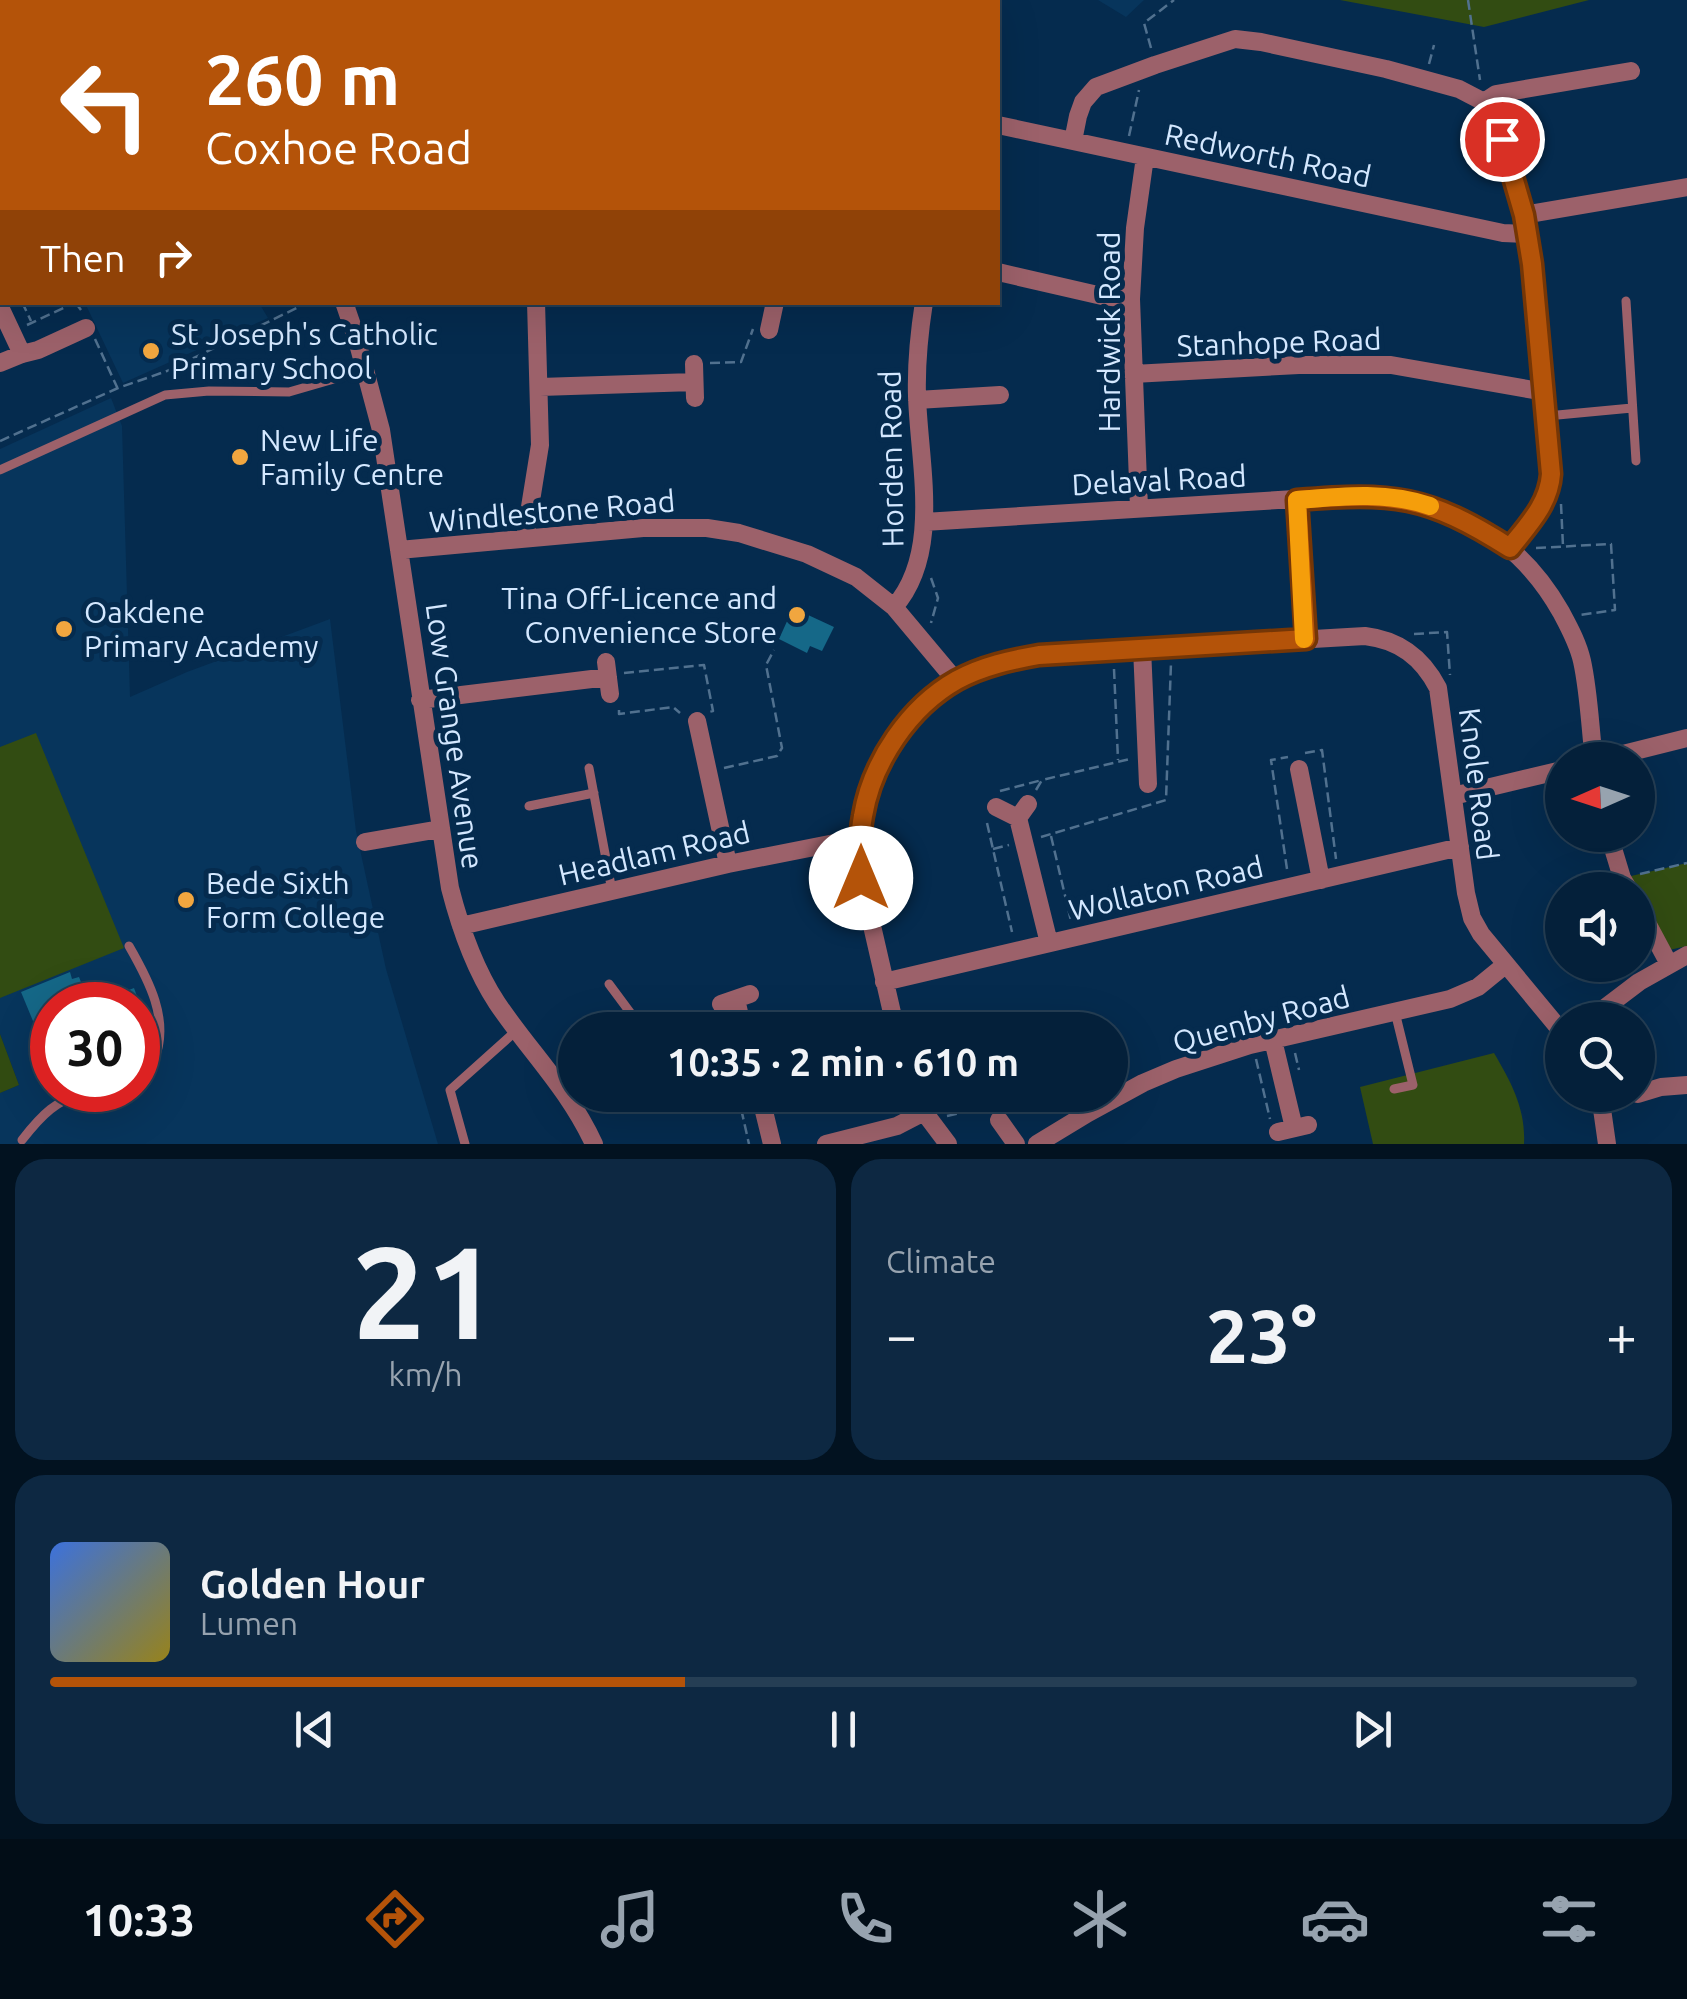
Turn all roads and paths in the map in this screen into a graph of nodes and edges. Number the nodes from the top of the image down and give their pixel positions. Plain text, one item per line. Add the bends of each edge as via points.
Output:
1 (1174, 0) edge
2 (1468, 0) edge
3 (1150, 66) junction
4 (1631, 70) dead end
5 (1484, 102) junction
6 (1000, 125) edge
7 (1073, 141) junction
8 (1126, 152) junction
9 (1145, 157) junction
10 (1687, 188) edge
11 (1524, 215) junction
12 (1528, 234) junction
13 (1000, 272) edge
14 (1131, 299) junction
15 (1626, 301) dead end
16 (24, 305) edge
17 (70, 305) edge
18 (78, 305) edge
19 (303, 305) edge
20 (345, 305) edge
21 (536, 305) edge
22 (774, 305) edge
23 (923, 305) edge
24 (0, 308) edge
25 (32, 322) junction
26 (87, 324) junction
27 (773, 331) joint
28 (12, 332) junction
29 (22, 354) junction
30 (0, 363) edge
31 (365, 370) junction
32 (1133, 374) junction
33 (694, 381) joint
34 (118, 388) junction
35 (540, 388) junction
36 (1545, 392) junction
37 (1000, 395) dead end
38 (917, 400) junction
39 (1632, 408) junction
40 (1547, 416) junction
41 (0, 441) edge
42 (1636, 461) dead end
43 (0, 470) edge
44 (1297, 500) junction
45 (1544, 504) junction
46 (1139, 508) junction
47 (924, 522) junction
48 (524, 538) junction
49 (1510, 548) junction
50 (1563, 548) junction
51 (399, 550) junction
52 (920, 560) junction
53 (894, 607) junction
54 (1564, 617) junction
55 (931, 623) dead end
56 (1306, 639) junction
57 (1395, 643) junction
58 (1171, 647) junction
59 (1142, 648) junction
60 (774, 650) dead end
61 (1113, 650) junction
62 (608, 677) junction
63 (956, 681) junction
64 (1438, 688) junction
65 (420, 700) junction
66 (696, 717) junction
67 (1687, 738) edge
68 (1594, 742) edge
69 (1655, 746) edge
70 (1148, 755) junction
71 (1118, 762) junction
72 (1304, 762) dead end
73 (589, 768) dead end
74 (708, 772) junction
75 (1545, 774) edge
76 (1042, 780) junction
77 (1148, 784) dead end
78 (594, 793) junction
79 (1454, 796) junction
80 (992, 804) junction
81 (529, 806) dead end
82 (1023, 811) junction
83 (440, 828) junction
84 (1051, 834) junction
85 (860, 838) junction
86 (365, 842) dead end
87 (1024, 842) junction
88 (1460, 847) junction
89 (993, 849) junction
90 (1687, 863) edge
91 (728, 864) junction
92 (1655, 874) edge
93 (1321, 880) junction
94 (612, 891) junction
95 (461, 926) junction
96 (1075, 937) junction
97 (1655, 938) edge
98 (1049, 943) junction
99 (128, 946) dead end
100 (1016, 951) junction
101 (1687, 954) edge
102 (1505, 964) junction
103 (1669, 964) junction
104 (149, 982) edge
105 (884, 982) junction
106 (609, 984) dead end
107 (736, 999) dead end
108 (1613, 1002) edge
109 (630, 1012) edge
110 (739, 1012) edge
111 (892, 1012) edge
112 (1395, 1012) junction
113 (1545, 1012) edge
114 (518, 1029) junction
115 (1273, 1040) junction
116 (1252, 1044) junction
117 (558, 1083) edge
118 (1687, 1085) edge
119 (1394, 1089) dead end
120 (1655, 1089) edge
121 (44, 1112) edge
122 (578, 1112) edge
123 (742, 1112) edge
124 (764, 1112) edge
125 (918, 1112) edge
126 (925, 1112) edge
127 (1603, 1112) edge
128 (999, 1120) dead end
129 (1294, 1128) joint
130 (22, 1140) dead end
131 (465, 1144) edge
132 (594, 1144) edge
133 (750, 1144) edge
134 (772, 1144) edge
135 (826, 1144) edge
136 (948, 1144) edge
137 (1016, 1144) edge
138 (1036, 1144) edge
139 (1607, 1144) edge

1 - 3 path via 1144,23
2 - 5 path
3 - 5 street via 1235,39 1386,69 1459,88
3 - 7 street via 1089,94
3 - 8 path
4 - 5 street via 1496,94
5 - 11 street
6 - 7 street, Redworth Road
7 - 8 street, Redworth Road
8 - 9 street, Redworth Road
9 - 12 street, Redworth Road via 1502,234
9 - 14 street, Hardwick Road
10 - 11 street
11 - 12 street
12 - 36 street
13 - 14 street
14 - 32 street, Hardwick Road
15 - 39 lane
16 - 25 path
17 - 25 path
18 - 26 path
19 - 34 path
20 - 31 street, Low Grange Avenue
21 - 35 street
22 - 27 street
23 - 38 street, Horden Road
24 - 28 street
25 - 28 path
26 - 29 street
26 - 34 path
27 - 33 path via 751,328 741,362
28 - 29 street
29 - 30 street
31 - 43 lane via 289,392 164,395
31 - 51 street, Low Grange Avenue
32 - 36 street, Stanhope Road via 1391,365
32 - 46 street, Hardwick Road
33 - 35 street
34 - 41 path
35 - 48 street via 539,463
36 - 40 street
37 - 38 street
38 - 47 street, Horden Road
39 - 40 lane
39 - 42 lane
40 - 45 street via 1551,474
44 - 46 street, Delaval Road
44 - 49 street, Delaval Road via 1411,500 1473,524
44 - 56 street
45 - 49 street
45 - 50 path via 1561,499
46 - 47 street, Delaval Road
47 - 52 street, Horden Road
48 - 51 street, Windlestone Road
48 - 53 street, Windlestone Road via 676,526 739,533 830,564
49 - 50 path
49 - 54 street, Delaval Road
50 - 54 path via 1611,544 1615,610
51 - 65 street, Low Grange Avenue
52 - 53 street, Horden Road
52 - 55 path via 938,598
53 - 63 street, Windlestone Road
54 - 68 street, Delaval Road via 1582,660
56 - 57 street via 1365,636
56 - 58 street
57 - 64 street, Knole Road via 1419,659
57 - 64 path via 1408,634 1447,632 1451,687
58 - 59 street
58 - 84 path via 1166,800
59 - 61 street
59 - 70 street
60 - 74 path via 766,664 782,748 777,756
61 - 63 street via 1005,661
61 - 71 path
62 - 65 street
62 - 66 path via 619,714 673,707
62 - 66 path via 704,665 713,711
63 - 85 street via 902,727 870,788
64 - 79 street, Knole Road
65 - 83 street, Low Grange Avenue
66 - 74 street
67 - 69 street
70 - 71 path
70 - 77 street
71 - 76 path
72 - 93 street
73 - 78 lane
74 - 91 street
75 - 79 street
76 - 80 path
76 - 82 path
78 - 81 lane
78 - 94 lane
79 - 88 street, Knole Road
80 - 82 street
80 - 89 path
82 - 87 street
83 - 86 street
83 - 95 street, Low Grange Avenue
84 - 87 path
84 - 96 path
85 - 91 street, Headlam Road
85 - 105 street via 861,878
87 - 89 path
87 - 98 street
88 - 93 street, Wollaton Road
88 - 102 street, Knole Road via 1472,918
89 - 100 path
90 - 92 path
91 - 94 street, Headlam Road
93 - 96 street, Wollaton Road
94 - 95 street, Headlam Road
95 - 114 street, Low Grange Avenue via 496,1002
96 - 98 street, Wollaton Road
97 - 103 street
98 - 100 street, Wollaton Road
99 - 104 lane
100 - 105 street, Wollaton Road
101 - 103 street
102 - 112 street, Quenby Road via 1460,995
102 - 113 street, Knole Road
103 - 108 street
105 - 111 street
106 - 109 lane
107 - 110 street
112 - 115 street, Quenby Road
112 - 119 lane via 1413,1085
114 - 117 street, Low Grange Avenue
114 - 131 lane via 450,1090
115 - 116 street, Quenby Road
115 - 129 street
116 - 129 path via 1273,1129
116 - 138 street, Quenby Road via 1143,1084
118 - 120 street
121 - 130 lane
122 - 132 street, Low Grange Avenue
123 - 133 path
124 - 134 street
125 - 135 street via 897,1126
126 - 136 street
127 - 139 street
128 - 137 street

